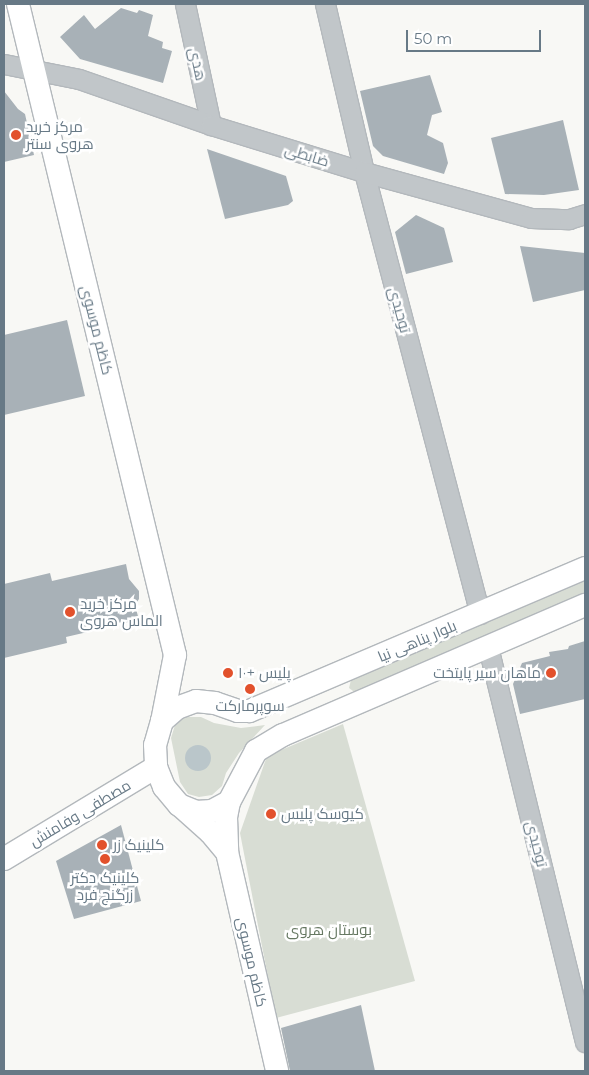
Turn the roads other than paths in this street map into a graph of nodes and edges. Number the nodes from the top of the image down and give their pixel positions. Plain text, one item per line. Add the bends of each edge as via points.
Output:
1 (18, 4) edge
2 (185, 4) edge
3 (324, 4) edge
4 (4, 64) edge
5 (33, 69) junction
6 (211, 125) junction
7 (364, 172) junction
8 (585, 214) edge
9 (585, 568) edge
10 (585, 605) edge
11 (480, 614) junction
12 (488, 646) junction
13 (162, 721) junction
14 (156, 766) junction
15 (229, 802) junction
16 (179, 805) junction
17 (227, 852) junction
18 (4, 860) edge
19 (585, 1042) edge
20 (278, 1071) edge

1 - 5 main road, کاظم موسوی
2 - 6 street, هدی
3 - 7 street, توحیدی
4 - 5 street, ضابطی
5 - 6 street, ضابطی via 79,79
5 - 13 main road, کاظم موسوی via 175,656
6 - 7 street, ضابطی
7 - 8 street, ضابطی via 531,218 569,218
7 - 11 street, توحیدی
9 - 11 main road, بلوار پناهی نیا
10 - 12 main road
11 - 13 main road, بلوار پناهی نیا via 249,711 196,701 177,708
12 - 15 main road via 301,726 256,752
12 - 19 street, توحیدی
13 - 14 main road via 155,745
14 - 16 main road via 164,788
14 - 18 main road, مصطفی وفامنش
15 - 16 main road via 212,811 196,812
15 - 17 main road, کاظم موسوی
16 - 17 main road
17 - 20 main road, کاظم موسوی

